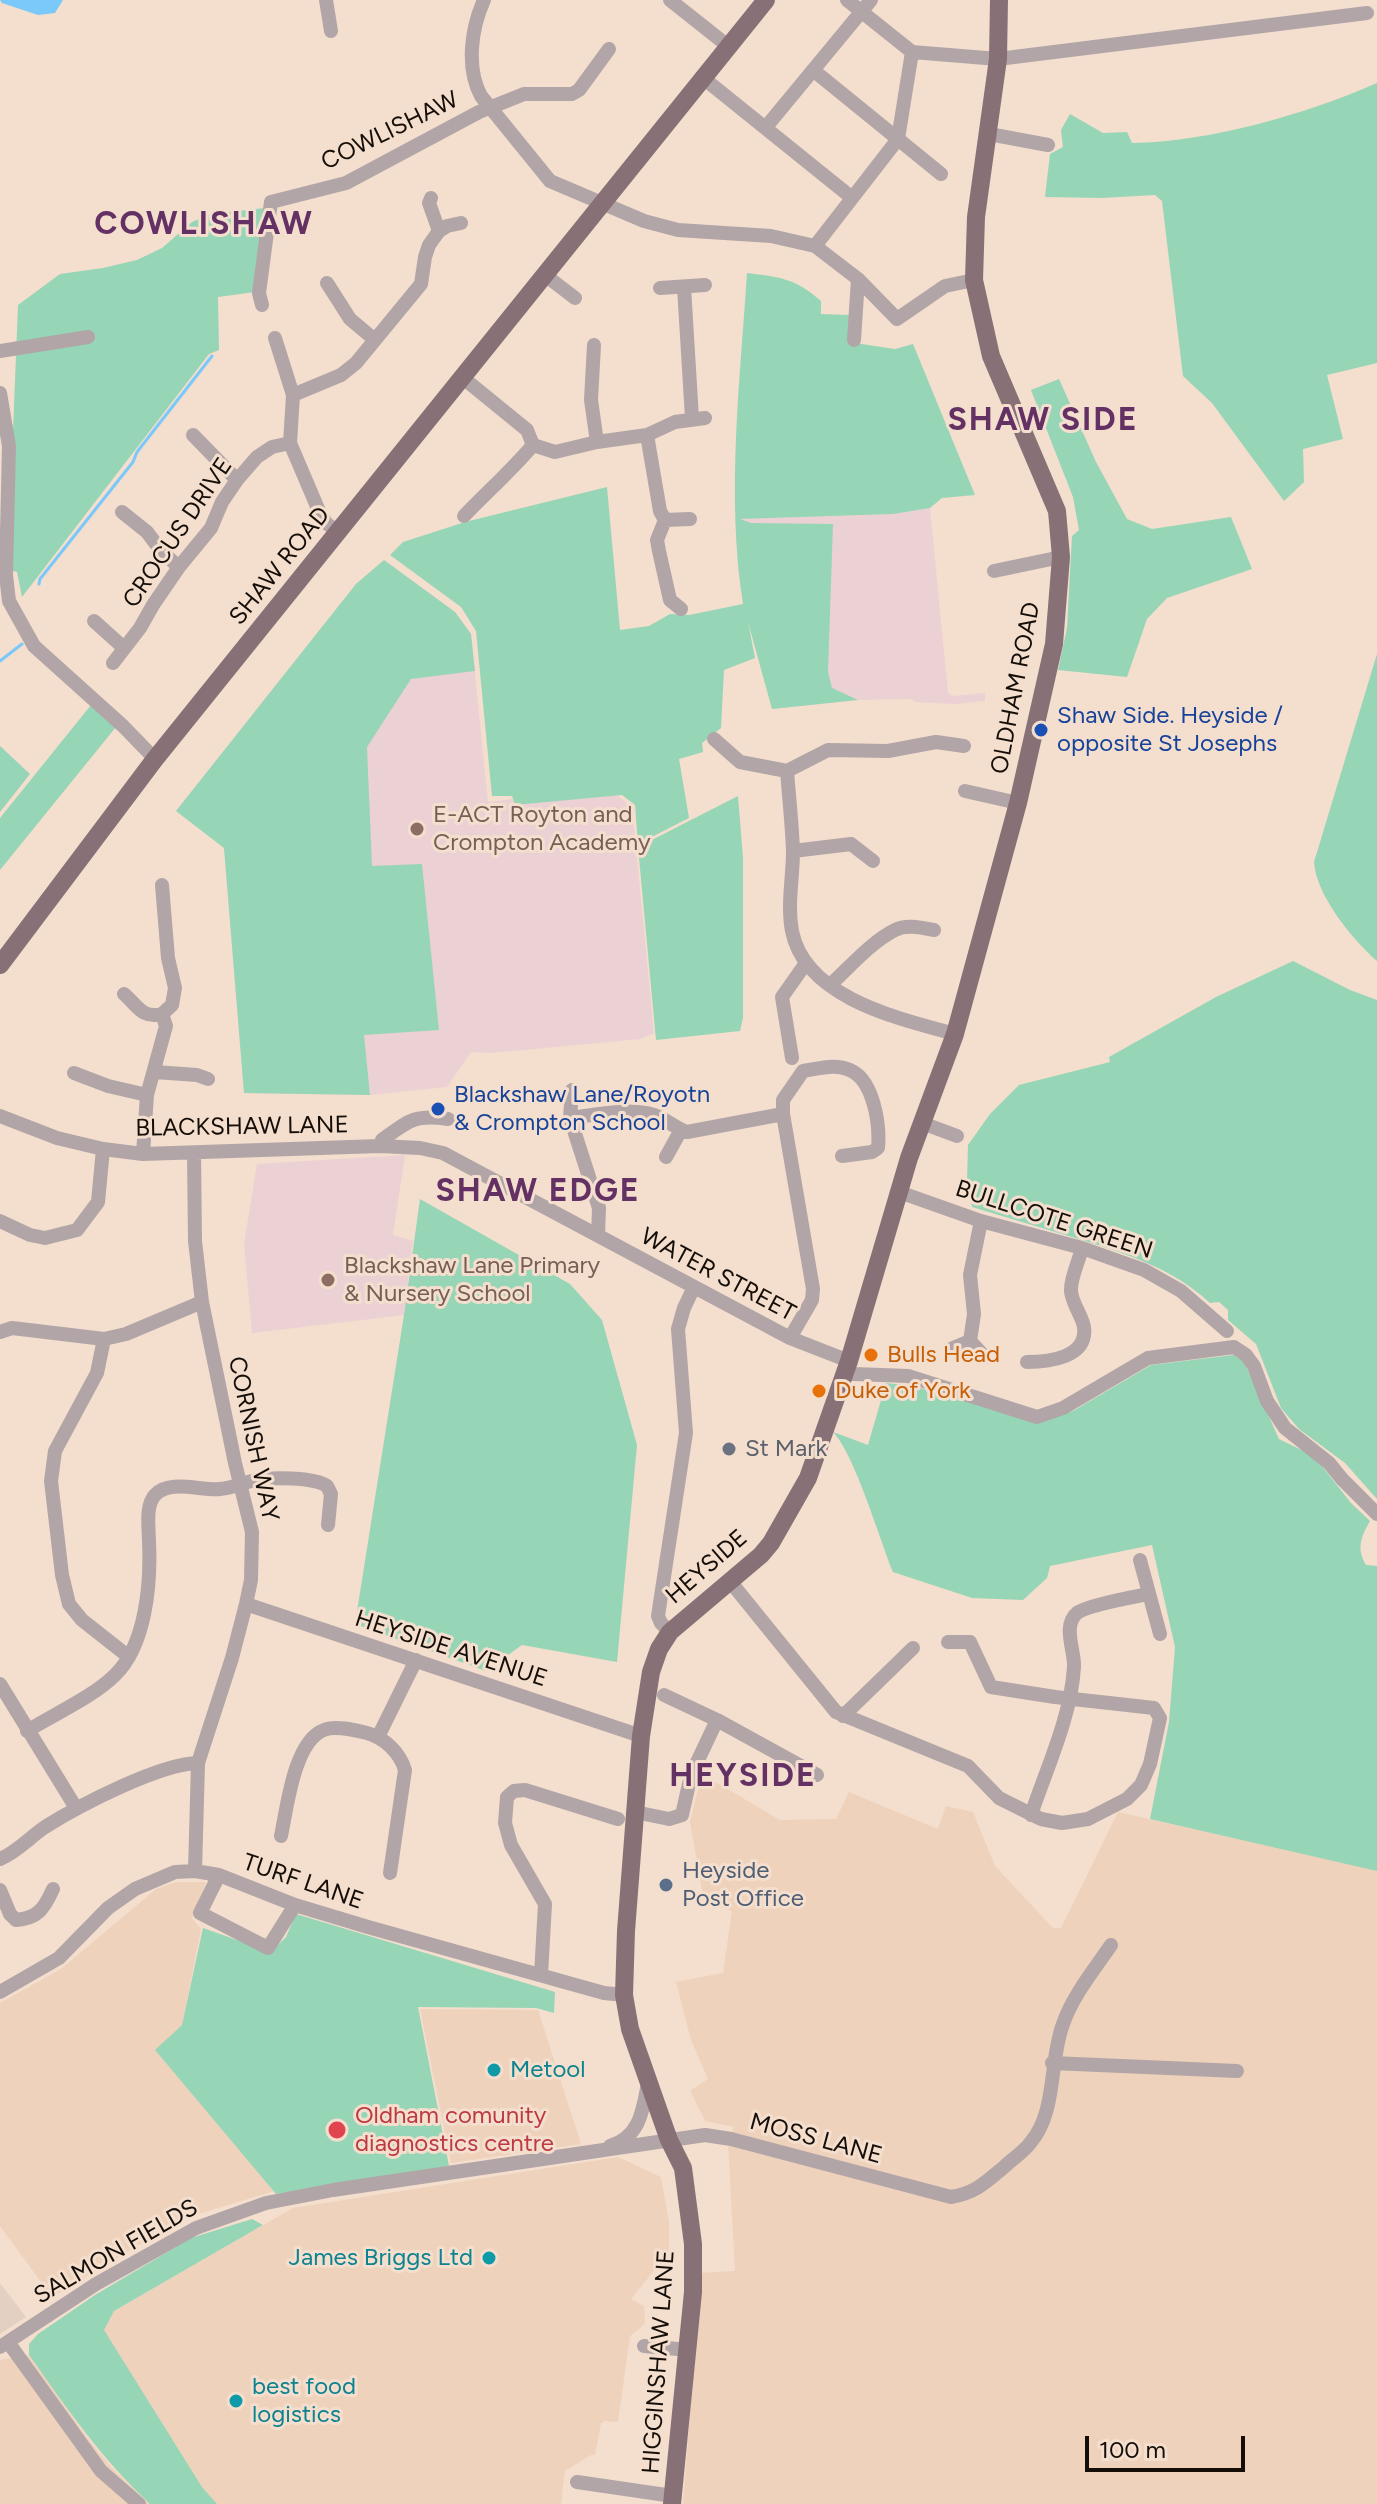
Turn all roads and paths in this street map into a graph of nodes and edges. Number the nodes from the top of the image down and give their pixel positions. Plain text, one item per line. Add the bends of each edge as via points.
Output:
1 (326, 0) edge
2 (484, 0) edge
3 (670, 0) edge
4 (766, 0) edge
5 (847, 0) edge
6 (999, 0) edge
7 (866, 6) edge
8 (1367, 13) dead end
9 (331, 31) dead end
10 (728, 46) junction
11 (609, 49) dead end
12 (912, 52) junction
13 (998, 59) junction
14 (813, 70) junction
15 (702, 77) junction
16 (490, 108) junction
17 (766, 127) junction
18 (989, 134) junction
19 (898, 139) junction
20 (1048, 145) dead end
21 (941, 174) dead end
22 (851, 197) junction
23 (431, 198) dead end
24 (603, 202) junction
25 (461, 223) dead end
26 (439, 231) junction
27 (815, 246) junction
28 (545, 275) junction
29 (858, 279) junction
30 (974, 280) junction
31 (327, 283) dead end
32 (705, 285) dead end
33 (684, 287) junction
34 (660, 288) dead end
35 (575, 298) dead end
36 (262, 305) dead end
37 (88, 337) dead end
38 (275, 338) dead end
39 (375, 340) junction
40 (854, 340) dead end
41 (594, 345) dead end
42 (0, 351) edge
43 (462, 377) junction
44 (0, 393) edge
45 (293, 395) junction
46 (193, 435) dead end
47 (647, 435) junction
48 (597, 442) junction
49 (290, 443) junction
50 (533, 445) junction
51 (4, 467) edge
52 (237, 480) junction
53 (122, 512) dead end
54 (464, 516) dead end
55 (690, 519) dead end
56 (665, 520) junction
57 (338, 532) junction
58 (1061, 557) junction
59 (179, 567) junction
60 (994, 571) dead end
61 (4, 602) edge
62 (681, 609) dead end
63 (94, 621) dead end
64 (124, 648) junction
65 (113, 663) dead end
66 (714, 739) dead end
67 (964, 746) dead end
68 (155, 759) junction
69 (787, 771) junction
70 (965, 791) dead end
71 (1018, 803) junction
72 (793, 851) junction
73 (873, 861) dead end
74 (162, 885) dead end
75 (934, 930) dead end
76 (806, 963) junction
77 (0, 965) edge
78 (830, 985) junction
79 (124, 994) dead end
80 (162, 1014) junction
81 (955, 1034) junction
82 (792, 1058) dead end
83 (155, 1072) junction
84 (74, 1073) dead end
85 (208, 1079) dead end
86 (572, 1090) dead end
87 (147, 1095) junction
88 (783, 1107) junction
89 (0, 1116) edge
90 (570, 1118) junction
91 (448, 1119) dead end
92 (922, 1123) junction
93 (684, 1131) junction
94 (957, 1136) dead end
95 (380, 1146) junction
96 (103, 1149) junction
97 (194, 1153) junction
98 (443, 1153) joint
99 (143, 1154) junction
100 (842, 1156) dead end
101 (666, 1157) dead end
102 (899, 1192) junction
103 (0, 1221) edge
104 (981, 1221) junction
105 (598, 1236) junction
106 (1082, 1248) junction
107 (694, 1287) junction
108 (202, 1302) junction
109 (1227, 1331) dead end
110 (0, 1332) edge
111 (790, 1338) junction
112 (104, 1339) junction
113 (970, 1341) junction
114 (951, 1349) dead end
115 (985, 1357) dead end
116 (1027, 1362) dead end
117 (847, 1366) junction
118 (242, 1485) junction
119 (1377, 1514) edge
120 (328, 1525) dead end
121 (1140, 1560) dead end
122 (729, 1580) junction
123 (1148, 1594) junction
124 (246, 1604) junction
125 (670, 1632) junction
126 (1160, 1634) dead end
127 (948, 1642) dead end
128 (913, 1648) dead end
129 (129, 1657) junction
130 (416, 1660) junction
131 (0, 1684) edge
132 (664, 1695) dead end
133 (1070, 1699) junction
134 (843, 1716) junction
135 (717, 1720) junction
136 (27, 1731) junction
137 (641, 1736) junction
138 (378, 1737) junction
139 (198, 1763) junction
140 (817, 1775) dead end
141 (76, 1808) junction
142 (626, 1815) junction
143 (1031, 1815) junction
144 (281, 1836) dead end
145 (0, 1859) edge
146 (195, 1871) junction
147 (390, 1873) dead end
148 (219, 1875) junction
149 (53, 1889) dead end
150 (0, 1890) edge
151 (295, 1905) junction
152 (1111, 1945) dead end
153 (541, 1975) junction
154 (0, 1992) edge
155 (624, 1995) junction
156 (1052, 2063) junction
157 (1237, 2071) dead end
158 (648, 2081) junction
159 (669, 2140) junction
160 (628, 2147) junction
161 (591, 2153) junction
162 (683, 2168) junction
163 (4, 2345) edge
164 (644, 2346) dead end
165 (689, 2350) junction
166 (577, 2482) dead end
167 (672, 2500) edge
168 (139, 2504) edge

1 - 9 street
2 - 16 street via 472,64 473,81
3 - 10 street
4 - 10 main road, SHAW ROAD
5 - 7 street
6 - 13 main road, OLDHAM ROAD
7 - 12 street
7 - 14 street
8 - 13 street
10 - 15 main road, SHAW ROAD
11 - 16 street via 572,94 524,94
12 - 13 street
12 - 19 street
13 - 18 main road, OLDHAM ROAD
14 - 17 street
14 - 19 street
15 - 17 street
15 - 24 main road, SHAW ROAD
16 - 24 street via 550,181
16 - 36 street, COWLISHAW via 346,183 271,202 259,293
17 - 22 street
18 - 20 street
18 - 30 main road, OLDHAM ROAD via 976,217
19 - 21 street
19 - 22 street
22 - 27 street
23 - 26 street
24 - 27 street via 678,230 771,236
24 - 28 main road, SHAW ROAD
25 - 26 street
26 - 39 street via 429,245 421,284
27 - 29 street
28 - 35 street
28 - 43 main road, SHAW ROAD
29 - 30 street via 897,319 945,286
29 - 40 street
30 - 58 main road, OLDHAM ROAD via 991,356 1057,511
31 - 39 street via 350,319
32 - 33 street
33 - 34 street
33 - 47 street via 698,418
37 - 42 street
38 - 45 street
39 - 45 street via 341,375
41 - 48 street via 591,400
43 - 50 street via 527,430
43 - 57 main road, SHAW ROAD
44 - 51 street via 9,446
45 - 49 street
46 - 52 street
47 - 48 street
47 - 56 street
48 - 50 street via 555,452
49 - 52 street, CROCUS DRIVE via 257,457
49 - 57 street via 319,511
50 - 54 street
51 - 61 street
52 - 59 street, CROCUS DRIVE via 211,528
53 - 59 street
55 - 56 street
56 - 62 street via 657,540 670,600
57 - 68 main road, SHAW ROAD
58 - 60 street
58 - 71 main road, OLDHAM ROAD via 1054,644
59 - 64 street, CROCUS DRIVE
61 - 68 street via 34,646
63 - 64 street
64 - 65 street, CROCUS DRIVE
66 - 69 street via 740,762
67 - 69 street via 936,742 888,751 828,750
68 - 77 main road, SHAW ROAD
69 - 72 street
70 - 71 street
71 - 81 main road, OLDHAM ROAD
72 - 73 street via 851,844
72 - 76 street via 792,932
74 - 80 street via 175,988 172,1005
75 - 78 street via 897,929
76 - 78 street
76 - 82 street via 782,997
78 - 81 street via 863,1006
79 - 80 street via 140,1012
80 - 83 street via 166,1026
81 - 92 main road, OLDHAM ROAD
83 - 85 street
83 - 87 street
84 - 87 street
86 - 90 street
87 - 99 street
88 - 93 street
88 - 100 street via 803,1071 852,1070 869,1093 878,1148
88 - 111 street via 813,1289
89 - 96 street, BLACKSHAW LANE
90 - 93 street via 641,1112
90 - 105 street via 599,1208
91 - 95 street via 415,1118
92 - 94 street
92 - 102 main road, OLDHAM ROAD
93 - 101 street
95 - 97 street, BLACKSHAW LANE
95 - 98 street, BLACKSHAW LANE
96 - 99 street, BLACKSHAW LANE
96 - 103 street via 98,1202 77,1230 45,1238
97 - 99 street, BLACKSHAW LANE
97 - 108 street, CORNISH WAY
98 - 105 street, WATER STREET
102 - 104 street, BULLCOTE GREEN
102 - 117 main road, HEYSIDE
104 - 106 street, BULLCOTE GREEN
104 - 113 street via 970,1275
105 - 107 street, WATER STREET
106 - 109 street, BULLCOTE GREEN via 1164,1279
106 - 116 street via 1071,1291 1083,1336 1060,1359
107 - 111 street, WATER STREET
107 - 125 street via 678,1329 686,1433 658,1616
108 - 112 street
108 - 118 street, CORNISH WAY
110 - 112 street via 12,1328
111 - 117 street, WATER STREET
112 - 129 street via 97,1373 55,1451 51,1481 69,1604
113 - 114 street
113 - 115 street
117 - 119 street, WATER STREET via 854,1374 908,1376 1037,1417 1063,1408 1148,1358 1234,1347 1254,1366 1267,1401 1285,1428 1329,1463
117 - 122 main road, HEYSIDE via 796,1501 761,1555
118 - 120 street via 274,1479 323,1483 331,1494
118 - 124 street, CORNISH WAY via 252,1532
118 - 129 street via 167,1488 152,1499 147,1604
121 - 123 street
122 - 125 main road, HEYSIDE
122 - 134 street
123 - 126 street
123 - 133 street via 1076,1613 1071,1622 1075,1662
124 - 130 street, HEYSIDE AVENUE
124 - 139 street, CORNISH WAY
125 - 137 main road, HEYSIDE via 651,1672
127 - 133 street via 970,1642 991,1687
128 - 134 street
129 - 136 street via 116,1675
130 - 137 street, HEYSIDE AVENUE
130 - 138 street
131 - 136 street
132 - 135 street
133 - 143 street
133 - 143 street via 1154,1708 1160,1718 1150,1764 1141,1785 1127,1799 1088,1819 1062,1823
134 - 143 street via 968,1766 999,1798
135 - 140 street
135 - 142 street via 691,1775 682,1815
136 - 141 street
137 - 142 main road, HEYSIDE
138 - 144 street via 330,1728 311,1738 300,1756
138 - 147 street via 401,1757 405,1770
139 - 141 street via 142,1779
139 - 146 street, CORNISH WAY
141 - 145 street
142 - 153 street via 525,1790 507,1797 507,1836 545,1904
142 - 155 main road, HEYSIDE
146 - 148 street, TURF LANE
146 - 154 street, TURF LANE via 175,1872 135,1889 108,1908 59,1958
148 - 151 street, TURF LANE
148 - 151 street via 200,1913 268,1948
149 - 150 street via 43,1911 16,1920
151 - 153 street, TURF LANE
152 - 156 street via 1062,2024
153 - 155 street, TURF LANE
155 - 158 main road, HIGGINSHAW LANE
156 - 157 street
156 - 159 street, MOSS LANE via 1049,2102 1032,2142 969,2194 951,2197 731,2139 705,2135
158 - 159 main road, HIGGINSHAW LANE
158 - 161 street, SALMON FIELDS via 642,2117 632,2133
159 - 160 street, SALMON FIELDS
159 - 162 main road, HIGGINSHAW LANE
160 - 161 street, SALMON FIELDS
160 - 162 street, SALMON FIELDS via 659,2150
161 - 163 street, SALMON FIELDS via 266,2203 196,2228 96,2284
162 - 165 main road, HIGGINSHAW LANE via 693,2244
163 - 168 street via 101,2471
164 - 165 street
165 - 167 main road, HIGGINSHAW LANE
166 - 167 street

